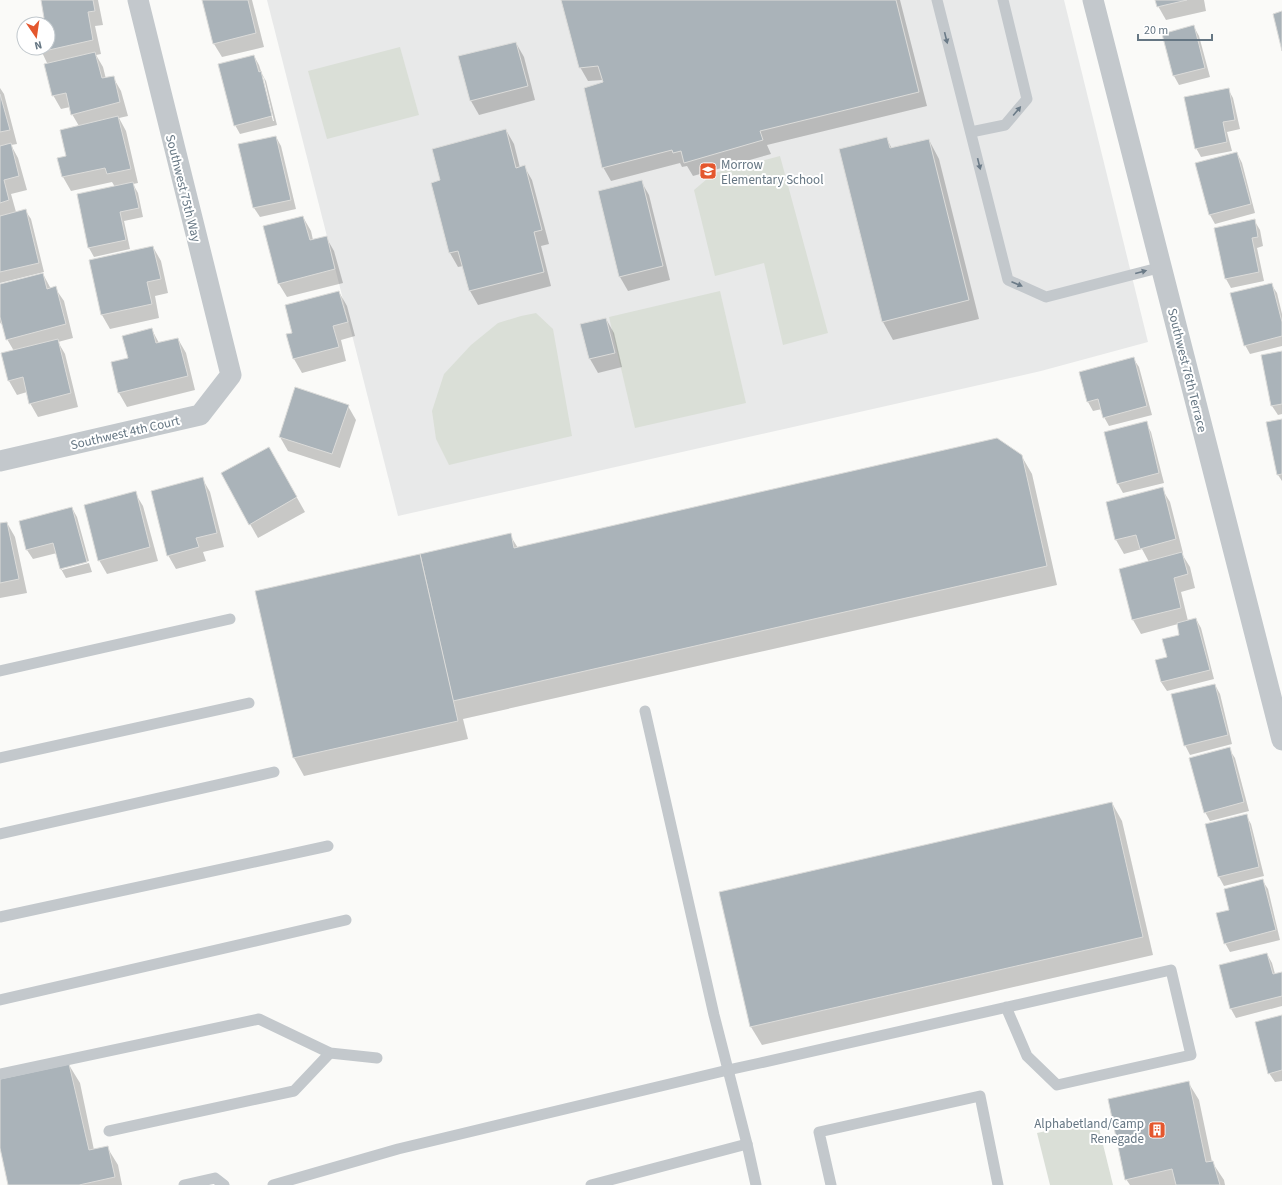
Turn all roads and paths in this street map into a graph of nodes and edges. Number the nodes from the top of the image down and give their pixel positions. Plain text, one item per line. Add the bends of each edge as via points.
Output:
1 (138, 0) edge
2 (937, 0) edge
3 (1003, 0) edge
4 (1093, 0) edge
5 (971, 132) junction
6 (1162, 267) junction
7 (231, 375) joint
8 (0, 461) edge
9 (230, 619) dead end
10 (0, 671) edge
11 (249, 703) dead end
12 (645, 711) dead end
13 (1282, 740) edge
14 (0, 758) edge
15 (274, 772) dead end
16 (0, 834) edge
17 (328, 846) dead end
18 (0, 917) edge
19 (346, 920) dead end
20 (0, 1000) edge
21 (1006, 1007) junction
22 (330, 1053) junction
23 (377, 1058) dead end
24 (728, 1070) junction
25 (0, 1074) edge
26 (109, 1131) dead end
27 (747, 1144) junction
28 (184, 1185) edge
29 (224, 1185) edge
30 (273, 1185) edge
31 (591, 1185) edge
32 (756, 1185) edge
33 (831, 1185) edge
34 (998, 1185) edge

1 - 7 street, Southwest 75th Way
2 -> 5 lane
5 -> 3 lane via 1005,125 1027,99
4 - 6 street, Southwest 76th Terrace
5 -> 6 lane via 1008,280 1046,297
6 - 13 street, Southwest 76th Terrace
7 - 8 street, Southwest 4th Court via 200,415
9 - 10 lane
11 - 14 lane
12 - 24 lane
15 - 16 lane
17 - 18 lane
19 - 20 lane
21 - 21 lane via 1171,970 1191,1055 1057,1085 1027,1056
21 - 24 lane
22 - 23 lane
22 - 25 lane via 259,1018
22 - 26 lane via 294,1091
24 - 27 lane
24 - 30 lane via 398,1150
27 - 31 lane
27 - 32 lane
28 - 29 lane via 215,1178
33 - 34 lane via 819,1132 980,1096

